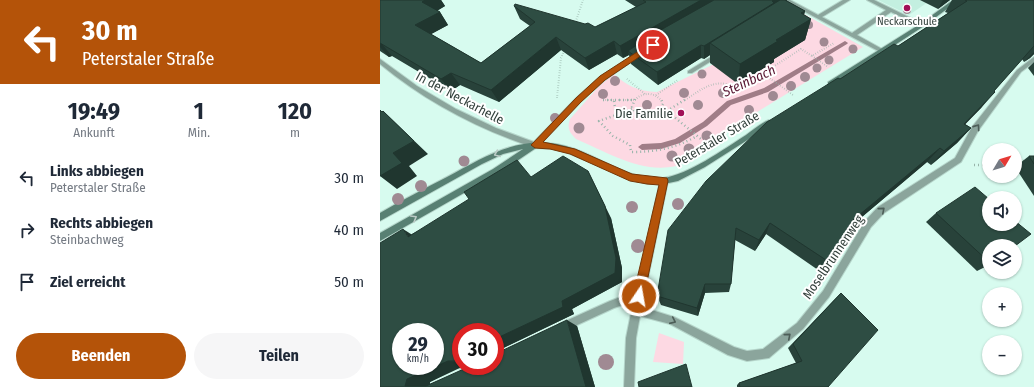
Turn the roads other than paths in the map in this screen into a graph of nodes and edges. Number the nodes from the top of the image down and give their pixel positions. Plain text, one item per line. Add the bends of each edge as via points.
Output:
1 (786, 0) edge
2 (847, 0) edge
3 (870, 0) edge
4 (956, 0) edge
5 (795, 4) junction
6 (789, 8) edge
7 (890, 10) junction
8 (818, 17) junction
9 (922, 25) junction
10 (853, 35) junction
11 (647, 49) edge
12 (728, 49) edge
13 (882, 51) junction
14 (1034, 59) edge
15 (380, 62) edge
16 (690, 72) road end
17 (822, 89) edge
18 (776, 119) edge
19 (535, 145) junction
20 (664, 181) junction
21 (380, 217) edge
22 (380, 237) edge
23 (639, 296) junction
24 (635, 310) junction
25 (551, 332) edge
26 (629, 387) edge

1 - 5 street
2 - 8 street
3 - 7 street
4 - 9 main road
5 - 6 street
5 - 8 street
7 - 9 street
7 - 10 street
8 - 10 street
9 - 13 main road
10 - 13 street
11 - 19 street via 603,78
12 - 16 street
13 - 17 main road
24 -> 14 street, Moselbrunnenweg via 671,320 732,352 747,356 765,354 800,326 826,294 868,224 881,210 958,160 975,129 1020,71
15 - 19 street, In der Neckarhelle via 411,86 442,104 505,135
18 - 20 main road, Peterstaler Straße via 684,175
19 - 20 main road, Peterstaler Straße via 550,145 572,151 630,178
19 -> 21 main road, Peterstaler Straße via 513,148 482,160
22 -> 19 main road via 496,171
20 - 23 street
23 - 24 street
23 - 25 street via 613,304
24 - 26 street via 630,345

